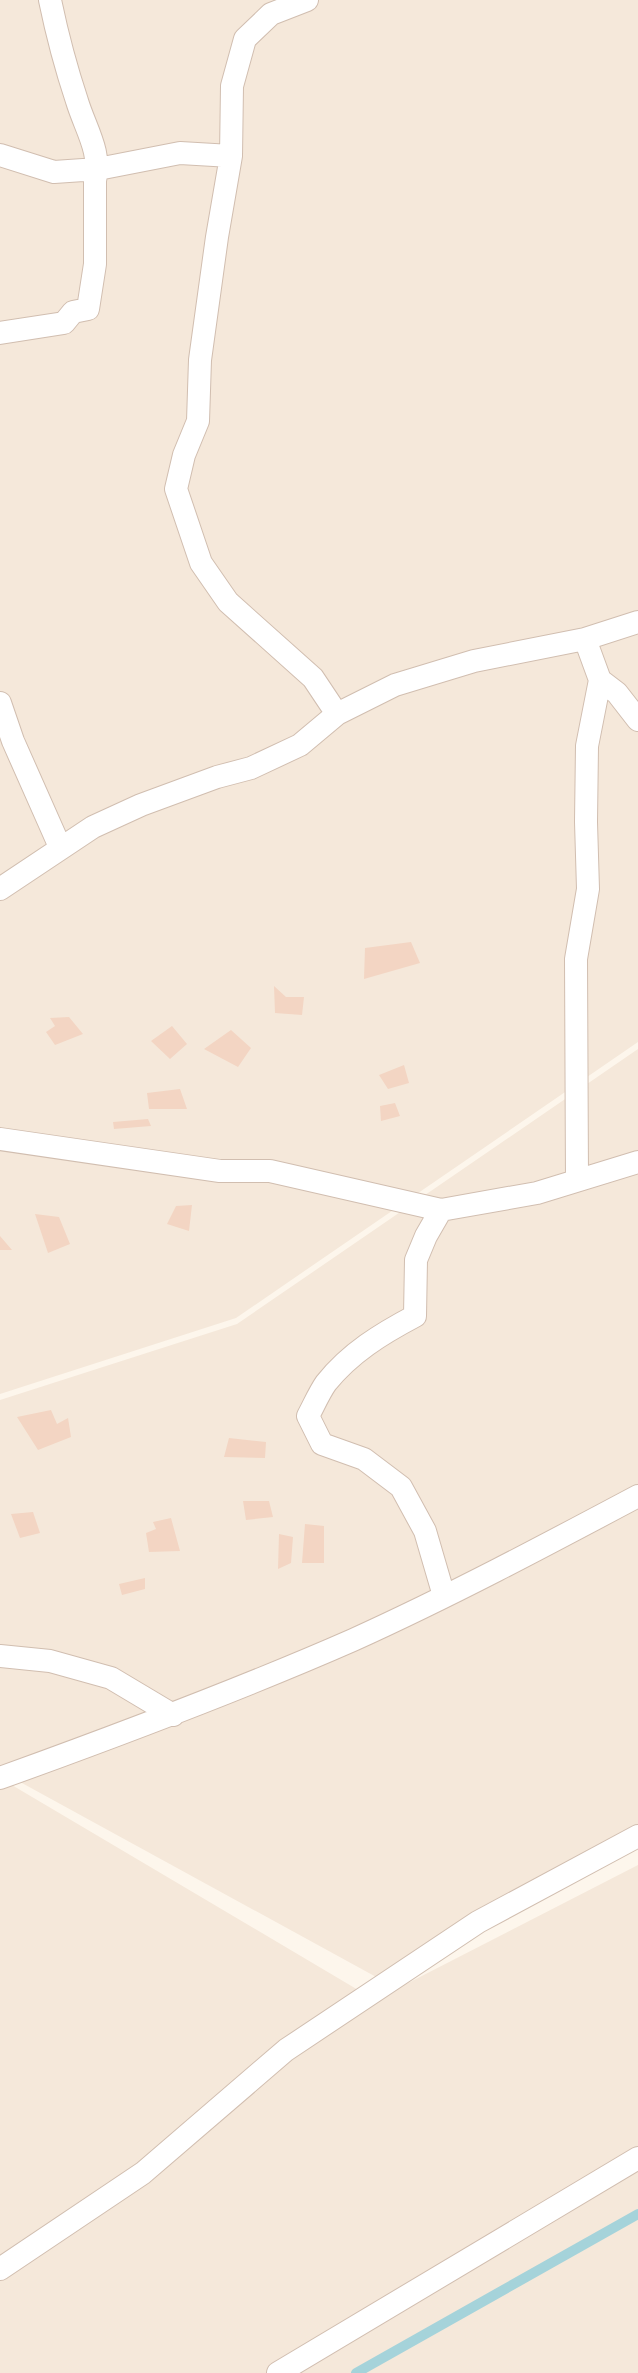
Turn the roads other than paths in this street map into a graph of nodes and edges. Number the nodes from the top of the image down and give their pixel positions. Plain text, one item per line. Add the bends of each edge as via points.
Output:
1 (50, 0) edge
2 (307, 0) edge
3 (0, 155) edge
4 (231, 156) junction
5 (98, 169) junction
6 (0, 333) edge
7 (638, 622) edge
8 (585, 639) junction
9 (600, 680) junction
10 (0, 703) edge
11 (337, 714) junction
12 (638, 720) edge
13 (60, 847) junction
14 (0, 889) edge
15 (0, 1138) edge
16 (638, 1162) edge
17 (577, 1180) junction
18 (441, 1210) junction
19 (638, 1496) edge
20 (444, 1596) junction
21 (0, 1656) edge
22 (173, 1715) junction
23 (0, 1778) edge
24 (638, 1836) edge
25 (638, 2158) edge
26 (0, 2270) edge
27 (278, 2373) edge

1 - 5 street via 77,104 92,136
2 - 4 street via 271,14 245,39 232,86
3 - 5 street via 54,172
4 - 5 street via 180,153
4 - 11 street via 200,360 198,421 184,456 176,489 200,563 228,602 312,678
5 - 6 street via 95,181 95,264 88,309 73,312 64,323
7 - 8 street
8 - 9 street
8 - 11 street via 474,660 395,685
9 - 12 street via 617,694
9 - 17 street via 587,746 588,889 576,959
10 - 13 street via 13,741
11 - 13 street via 300,746 252,768 217,777 140,805 93,827
13 - 14 street
15 - 18 street via 220,1171 270,1171
16 - 17 street
17 - 18 street via 537,1193
18 - 20 street via 416,1260 415,1316 353,1354 326,1384 308,1416 322,1444 364,1460 401,1487 426,1531
19 - 20 street
20 - 22 street via 347,1642
21 - 22 street via 50,1661 111,1678
22 - 23 street
24 - 26 street via 478,1922 286,2050 143,2173
25 - 27 street

